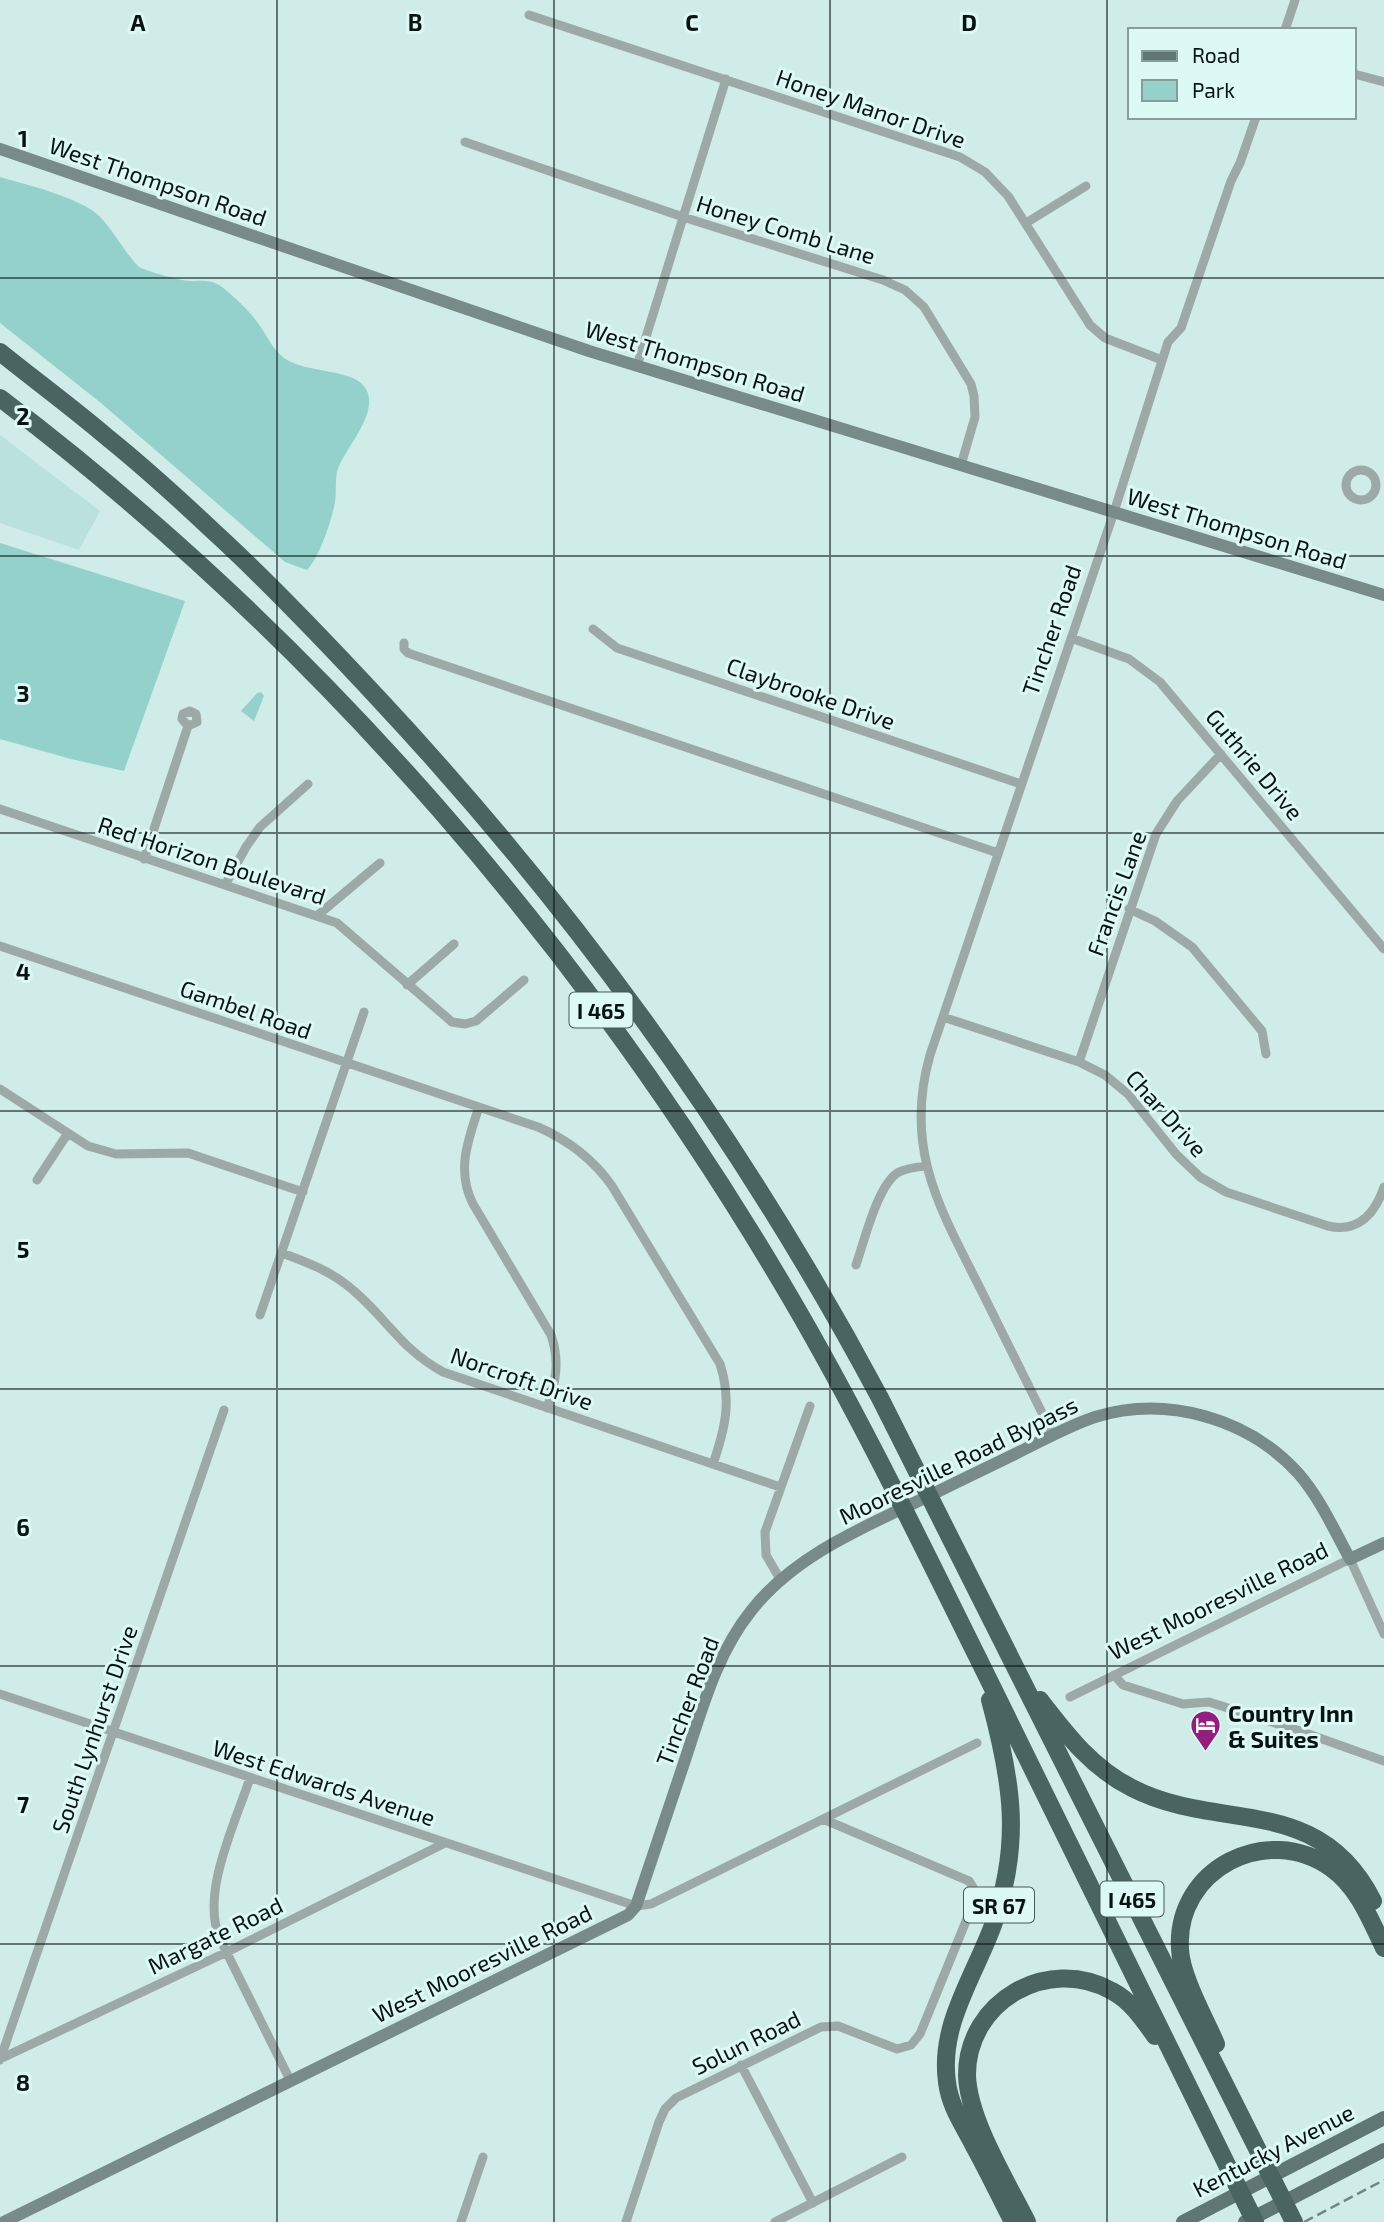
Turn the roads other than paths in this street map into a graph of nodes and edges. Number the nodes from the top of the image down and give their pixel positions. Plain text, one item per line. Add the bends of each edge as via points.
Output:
1 (1295, 0) edge
2 (529, 15) dead end
3 (1286, 28) edge
4 (1356, 75) edge
5 (726, 79) junction
6 (1384, 82) edge
7 (1255, 119) edge
8 (465, 142) dead end
9 (0, 149) edge
10 (1086, 186) dead end
11 (683, 218) junction
12 (1026, 223) junction
13 (0, 352) edge
14 (1162, 360) junction
15 (637, 366) junction
16 (0, 398) edge
17 (961, 465) junction
18 (1114, 512) junction
19 (1384, 595) edge
20 (593, 629) dead end
21 (1071, 638) junction
22 (404, 643) dead end
23 (188, 726) dead end
24 (1220, 754) junction
25 (308, 784) dead end
26 (1021, 784) junction
27 (0, 809) edge
28 (998, 853) junction
29 (144, 859) junction
30 (380, 863) dead end
31 (225, 885) junction
32 (1129, 909) junction
33 (318, 915) junction
34 (454, 944) dead end
35 (0, 946) edge
36 (1384, 949) edge
37 (524, 981) dead end
38 (407, 985) junction
39 (365, 1012) dead end
40 (943, 1017) junction
41 (1266, 1054) dead end
42 (1079, 1062) junction
43 (346, 1063) junction
44 (0, 1089) edge
45 (479, 1107) junction
46 (68, 1133) junction
47 (926, 1166) junction
48 (37, 1180) dead end
49 (1384, 1188) edge
50 (303, 1192) junction
51 (282, 1253) junction
52 (856, 1265) dead end
53 (260, 1315) dead end
54 (810, 1406) dead end
55 (547, 1408) junction
56 (224, 1410) dead end
57 (1053, 1435) junction
58 (713, 1464) junction
59 (780, 1487) junction
60 (1384, 1542) edge
61 (1350, 1559) junction
62 (780, 1579) junction
63 (1384, 1634) edge
64 (978, 1660) junction
65 (1015, 1667) junction
66 (1114, 1675) junction
67 (0, 1694) edge
68 (1070, 1697) dead end
69 (114, 1733) junction
70 (977, 1743) dead end
71 (1384, 1761) edge
72 (250, 1778) junction
73 (823, 1819) junction
74 (445, 1843) junction
75 (636, 1906) junction
76 (1384, 1924) edge
77 (1384, 1948) edge
78 (227, 1952) junction
79 (3, 2040) edge
80 (0, 2059) edge
81 (741, 2065) junction
82 (1182, 2073) junction
83 (290, 2080) junction
84 (1384, 2118) edge
85 (1252, 2139) junction
86 (1384, 2150) edge
87 (483, 2157) dead end
88 (902, 2157) dead end
89 (813, 2203) junction
90 (4, 2222) edge
91 (461, 2222) edge
92 (626, 2222) edge
93 (775, 2222) edge
94 (1013, 2222) edge
95 (1027, 2222) edge
96 (1183, 2222) edge
97 (1245, 2222) edge
98 (1255, 2222) edge
99 (1294, 2222) edge

1 - 3 street
2 - 5 street, Honey Manor Drive
4 - 6 street
5 - 11 street
5 - 12 street, Honey Manor Drive via 960,157 995,180
7 - 14 street, Tincher Road via 1181,327 1169,340
8 - 11 street, Honey Comb Lane
9 - 15 street, West Thompson Road
10 - 12 street
11 - 15 street
11 - 17 street, Honey Comb Lane via 883,280 915,298 929,314 973,392 975,417
12 - 14 street, Honey Manor Drive via 1090,325 1105,338
13 - 65 highway, I 465 via 145,468 291,606 436,762 590,946 722,1131 815,1280 880,1398
14 - 18 street, Tincher Road
15 - 17 street, West Thompson Road
16 - 64 highway, I 465 via 146,518 294,656 414,781 565,963 696,1146 788,1294 861,1424
17 - 18 street, West Thompson Road
18 - 19 street, West Thompson Road
18 - 21 street, Tincher Road
20 - 26 street, Claybrooke Drive via 617,648
21 - 24 street, Guthrie Drive via 1120,655 1149,672
21 - 26 street, Tincher Road
22 - 28 street via 408,653
23 - 29 street
24 - 32 street, Francis Lane via 1177,801 1156,835
24 - 36 street, Guthrie Drive
25 - 31 street via 255,833
26 - 28 street, Tincher Road
27 - 29 street, Red Horizon Boulevard
28 - 40 street, Tincher Road
29 - 31 street, Red Horizon Boulevard
30 - 33 street
31 - 33 street, Red Horizon Boulevard
32 - 41 street via 1192,947 1262,1031
32 - 42 street, Francis Lane
33 - 38 street, Red Horizon Boulevard via 337,923
34 - 38 street
35 - 43 street, Gambel Road
37 - 38 street, Red Horizon Boulevard via 476,1021 463,1024 448,1019
39 - 43 street
40 - 42 street, Char Drive
40 - 47 street, Tincher Road via 921,1100
42 - 49 street, Char Drive via 1128,1094 1188,1166 1218,1188 1345,1228 1362,1222 1376,1208
43 - 45 street, Gambel Road
43 - 50 street
44 - 46 street
45 - 55 street via 465,1151 467,1189 551,1335 556,1373
45 - 58 street, Gambel Road via 538,1127 575,1147 608,1179 720,1364 728,1408
46 - 48 street
46 - 50 street via 88,1146 116,1154 194,1155
47 - 52 street via 902,1171 886,1185
47 - 57 street, Tincher Road via 941,1209
50 - 51 street
51 - 53 street
51 - 55 street, Norcroft Drive via 340,1279 424,1362 450,1376
54 - 59 street
55 - 58 street, Norcroft Drive
56 - 69 street, South Lynhurst Drive
57 - 61 street, Mooresville Road Bypass via 1102,1415 1147,1409 1198,1414 1237,1427 1298,1473
57 - 62 street, Mooresville Road Bypass via 883,1519
58 - 59 street, Norcroft Drive
59 - 62 street via 764,1541
60 - 61 street, West Mooresville Road
61 - 63 street
61 - 66 street, West Mooresville Road
62 - 75 street, Tincher Road via 750,1612 720,1662
64 - 82 highway, I 465
64 - 94 highway, SR 67 via 1008,1773 1011,1836 998,1911 952,2023 947,2079 954,2110
65 - 76 highway via 1074,1743 1107,1773 1160,1800 1276,1823 1312,1837 1357,1875
65 - 85 highway, I 465
66 - 68 street, West Mooresville Road
66 - 71 street via 1124,1685 1183,1704 1209,1702
67 - 69 street, West Edwards Avenue
69 - 72 street, West Edwards Avenue
69 - 79 street, South Lynhurst Drive
70 - 73 street, West Mooresville Road
72 - 74 street, West Edwards Avenue
72 - 78 street via 213,1893 214,1924
73 - 75 street, West Mooresville Road via 650,1904
73 - 81 street, Solun Road via 969,1881 975,1899 911,2045 897,2049 838,2026 821,2027
74 - 75 street, West Edwards Avenue
74 - 78 street, Margate Road
75 - 83 street, West Mooresville Road via 623,1918
77 - 85 highway via 1346,1882 1303,1854 1252,1852 1222,1865 1198,1887 1183,1919 1181,1962 1247,2113
78 - 80 street, Margate Road
78 - 83 street
79 - 80 street, South Lynhurst Drive
81 - 89 street
81 - 92 street, Solun Road via 690,2090 665,2109
82 - 95 highway via 1135,2010 1098,1984 1075,1978 1043,1980 1021,1988 995,2007 971,2048 969,2095
82 - 98 highway, I 465
83 - 90 street, West Mooresville Road
84 - 96 main road, Kentucky Avenue
85 - 99 highway, I 465
86 - 97 main road
87 - 91 street
88 - 89 street
89 - 93 street

